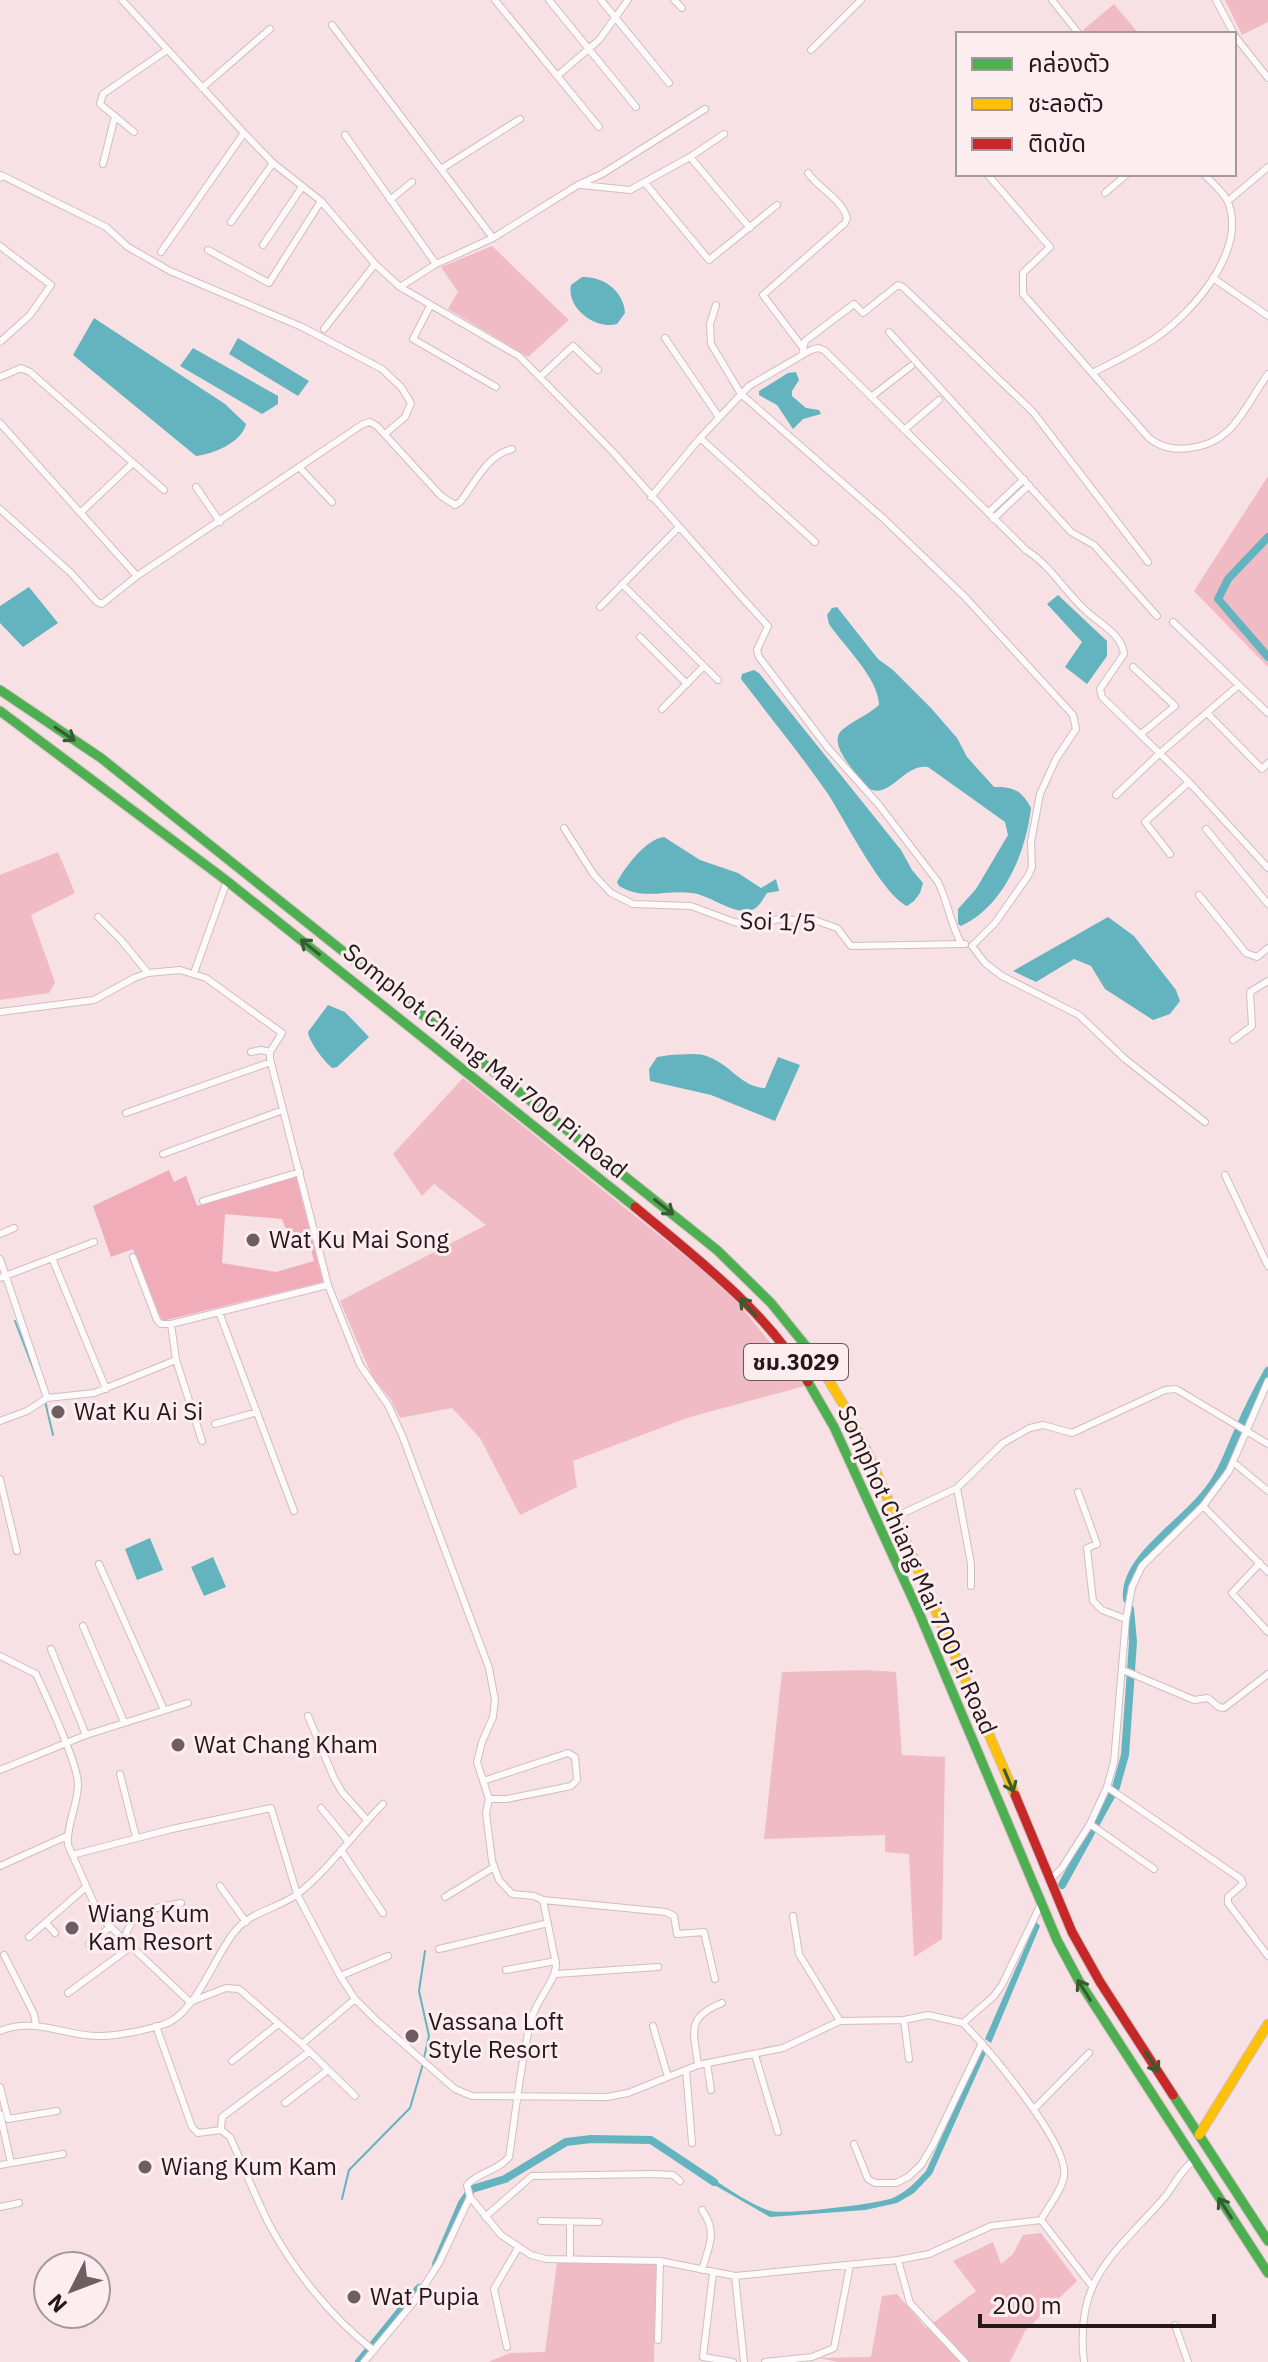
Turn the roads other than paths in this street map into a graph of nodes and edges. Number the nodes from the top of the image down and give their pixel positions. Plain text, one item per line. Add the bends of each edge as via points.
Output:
1 (122, 0) edge
2 (495, 0) edge
3 (549, 0) edge
4 (601, 0) edge
5 (628, 0) edge
6 (674, 0) edge
7 (861, 0) edge
8 (1052, 0) edge
9 (1216, 0) edge
10 (682, 8) dead end
11 (615, 18) junction
12 (332, 25) dead end
13 (270, 29) dead end
14 (1075, 32) edge
15 (1233, 32) edge
16 (1236, 37) edge
17 (167, 50) junction
18 (590, 50) junction
19 (811, 50) dead end
20 (1268, 65) edge
21 (1260, 69) junction
22 (557, 76) junction
23 (1268, 78) edge
24 (669, 83) dead end
25 (202, 88) junction
26 (636, 107) dead end
27 (705, 109) dead end
28 (115, 116) junction
29 (520, 119) dead end
30 (599, 127) dead end
31 (134, 132) dead end
32 (244, 133) junction
33 (724, 134) dead end
34 (345, 135) dead end
35 (690, 157) junction
36 (273, 163) junction
37 (103, 164) dead end
38 (1268, 167) edge
39 (441, 169) junction
40 (808, 173) dead end
41 (989, 176) edge
42 (1125, 176) edge
43 (1206, 176) edge
44 (0, 178) edge
45 (412, 182) dead end
46 (645, 183) junction
47 (578, 185) junction
48 (302, 187) junction
49 (1105, 193) dead end
50 (390, 200) junction
51 (321, 201) junction
52 (1228, 201) junction
53 (777, 205) dead end
54 (231, 222) dead end
55 (750, 228) junction
56 (493, 238) junction
57 (263, 245) dead end
58 (0, 246) edge
59 (208, 250) dead end
60 (161, 252) dead end
61 (375, 264) junction
62 (436, 264) junction
63 (1213, 278) junction
64 (400, 287) junction
65 (716, 305) dead end
66 (430, 306) junction
67 (1268, 316) edge
68 (324, 329) dead end
69 (889, 332) dead end
70 (810, 337) junction
71 (665, 338) dead end
72 (0, 342) edge
73 (818, 348) junction
74 (802, 352) junction
75 (911, 366) dead end
76 (598, 370) dead end
77 (1092, 373) junction
78 (1268, 374) edge
79 (541, 376) junction
80 (0, 377) edge
81 (496, 387) dead end
82 (741, 394) junction
83 (871, 397) junction
84 (939, 400) dead end
85 (719, 417) junction
86 (0, 423) edge
87 (904, 430) junction
88 (385, 434) junction
89 (700, 438) junction
90 (512, 449) dead end
91 (133, 463) junction
92 (299, 467) junction
93 (1026, 482) junction
94 (196, 487) dead end
95 (164, 490) dead end
96 (651, 497) junction
97 (332, 502) dead end
98 (0, 509) edge
99 (80, 513) junction
100 (991, 516) junction
101 (220, 522) junction
102 (679, 527) junction
103 (815, 542) dead end
104 (1148, 562) dead end
105 (137, 576) junction
106 (622, 584) junction
107 (600, 607) dead end
108 (1157, 616) dead end
109 (1173, 622) dead end
110 (640, 637) dead end
111 (704, 666) junction
112 (1133, 667) dead end
113 (718, 680) dead end
114 (687, 684) junction
115 (1239, 685) junction
116 (0, 690) edge
117 (662, 709) dead end
118 (0, 711) edge
119 (1207, 713) junction
120 (1268, 713) edge
121 (1141, 734) junction
122 (1160, 753) junction
123 (1268, 763) edge
124 (1189, 782) junction
125 (1116, 795) dead end
126 (564, 828) dead end
127 (1206, 829) dead end
128 (1170, 854) dead end
129 (1268, 868) edge
130 (227, 881) junction
131 (1199, 895) dead end
132 (1268, 904) edge
133 (98, 917) dead end
134 (961, 943) junction
135 (972, 946) junction
136 (1268, 948) edge
137 (148, 973) junction
138 (194, 973) junction
139 (1268, 981) edge
140 (0, 1012) edge
141 (1233, 1040) dead end
142 (251, 1052) dead end
143 (270, 1052) junction
144 (271, 1062) junction
145 (283, 1110) junction
146 (126, 1113) dead end
147 (1205, 1122) dead end
148 (163, 1154) dead end
149 (300, 1172) junction
150 (1225, 1175) dead end
151 (203, 1201) dead end
152 (14, 1228) dead end
153 (0, 1234) edge
154 (94, 1242) dead end
155 (133, 1257) dead end
156 (52, 1258) junction
157 (0, 1259) edge
158 (1268, 1266) edge
159 (3, 1277) edge
160 (328, 1285) junction
161 (219, 1312) junction
162 (171, 1324) junction
163 (176, 1360) junction
164 (1268, 1381) edge
165 (106, 1389) junction
166 (45, 1400) junction
167 (257, 1412) junction
168 (0, 1421) edge
169 (215, 1424) dead end
170 (1247, 1430) junction
171 (202, 1441) dead end
172 (1268, 1444) edge
173 (1233, 1462) junction
174 (0, 1479) edge
175 (957, 1488) junction
176 (1268, 1491) edge
177 (1078, 1492) dead end
178 (1203, 1506) junction
179 (294, 1511) dead end
180 (895, 1517) junction
181 (17, 1551) dead end
182 (1260, 1563) junction
183 (99, 1564) dead end
184 (1268, 1572) edge
185 (971, 1586) dead end
186 (1126, 1619) junction
187 (83, 1626) dead end
188 (1268, 1632) edge
189 (51, 1649) dead end
190 (0, 1656) edge
191 (1123, 1670) junction
192 (1268, 1674) edge
193 (188, 1703) dead end
194 (164, 1710) junction
195 (308, 1716) dead end
196 (124, 1722) junction
197 (86, 1735) junction
198 (64, 1744) junction
199 (0, 1770) edge
200 (120, 1774) dead end
201 (483, 1781) junction
202 (1107, 1787) junction
203 (489, 1799) junction
204 (383, 1804) dead end
205 (321, 1808) dead end
206 (367, 1820) junction
207 (1090, 1824) junction
208 (67, 1836) junction
209 (136, 1837) junction
210 (348, 1841) junction
211 (341, 1850) junction
212 (72, 1855) junction
213 (0, 1866) edge
214 (494, 1867) junction
215 (1154, 1869) dead end
216 (1050, 1880) junction
217 (220, 1886) dead end
218 (86, 1887) junction
219 (297, 1894) junction
220 (445, 1897) dead end
221 (543, 1900) junction
222 (181, 1903) dead end
223 (1041, 1904) junction
224 (383, 1913) dead end
225 (793, 1916) dead end
226 (246, 1922) junction
227 (46, 1923) junction
228 (548, 1923) junction
229 (110, 1927) junction
230 (55, 1933) dead end
231 (29, 1937) dead end
232 (124, 1939) junction
233 (89, 1944) dead end
234 (132, 1946) junction
235 (439, 1949) dead end
236 (4, 1955) dead end
237 (388, 1956) dead end
238 (1268, 1956) edge
239 (556, 1961) junction
240 (658, 1967) dead end
241 (506, 1970) dead end
242 (556, 1974) junction
243 (340, 1976) junction
244 (715, 1979) dead end
245 (68, 1993) dead end
246 (355, 1999) junction
247 (190, 2002) junction
248 (722, 2003) dead end
249 (904, 2020) junction
250 (840, 2021) junction
251 (963, 2023) junction
252 (1268, 2024) edge
253 (36, 2025) junction
254 (277, 2025) junction
255 (156, 2026) junction
256 (653, 2026) dead end
257 (0, 2031) edge
258 (982, 2043) junction
259 (302, 2044) junction
260 (309, 2052) junction
261 (1089, 2053) dead end
262 (755, 2055) junction
263 (909, 2059) dead end
264 (232, 2061) dead end
265 (707, 2063) junction
266 (698, 2065) junction
267 (328, 2070) junction
268 (686, 2070) junction
269 (668, 2077) junction
270 (0, 2087) edge
271 (711, 2090) dead end
272 (355, 2096) dead end
273 (518, 2097) junction
274 (285, 2103) dead end
275 (1034, 2109) junction
276 (57, 2111) dead end
277 (1, 2118) edge
278 (221, 2130) junction
279 (778, 2132) dead end
280 (1199, 2135) junction
281 (692, 2143) dead end
282 (854, 2144) dead end
283 (63, 2154) dead end
284 (1194, 2161) junction
285 (11, 2163) junction
286 (0, 2165) edge
287 (680, 2181) dead end
288 (469, 2194) junction
289 (19, 2203) dead end
290 (0, 2207) edge
291 (702, 2210) dead end
292 (485, 2217) junction
293 (1041, 2220) junction
294 (541, 2221) dead end
295 (599, 2222) dead end
296 (570, 2223) junction
297 (1268, 2241) edge
298 (518, 2248) junction
299 (570, 2260) junction
300 (898, 2260) junction
301 (660, 2261) junction
302 (850, 2265) junction
303 (702, 2270) junction
304 (713, 2273) junction
305 (1268, 2273) edge
306 (735, 2276) junction
307 (1092, 2286) junction
308 (1175, 2325) dead end
309 (658, 2340) dead end
310 (507, 2347) dead end
311 (371, 2348) junction
312 (364, 2362) edge
313 (733, 2362) edge
314 (744, 2362) edge
315 (765, 2362) edge
316 (965, 2362) edge
317 (1084, 2362) edge
318 (1188, 2362) edge

1 - 17 street
2 - 22 street
3 - 18 street
4 - 11 street
5 - 11 street
6 - 10 street
7 - 19 street
8 - 14 street
9 - 15 street
11 - 18 street
11 - 24 street
12 - 39 street
13 - 25 street
16 - 21 street
17 - 25 street
17 - 28 street via 103,94 100,104
18 - 22 street
18 - 26 street
20 - 21 street
21 - 23 street
22 - 30 street
25 - 32 street
27 - 47 street
28 - 31 street
28 - 37 street
29 - 39 street
32 - 36 street
32 - 60 street
33 - 35 street
34 - 50 street
35 - 46 street
35 - 55 street
36 - 48 street
36 - 54 street
38 - 52 street
39 - 56 street
40 - 74 street via 847,218 763,295
41 - 77 street via 1050,247 1023,273 1023,294
42 - 49 street
43 - 52 street
44 - 88 street via 106,227 128,247 170,271 302,327 382,369 411,403 405,417
45 - 50 street
46 - 47 street via 630,190
46 - 55 street via 709,260
47 - 56 street
48 - 51 street
48 - 57 street
50 - 62 street
51 - 59 street via 269,283
51 - 61 street
52 - 63 street via 1232,238
53 - 55 street
56 - 62 street
58 - 72 street via 51,285 30,315
61 - 64 street
61 - 68 street
62 - 64 street
63 - 67 street
63 - 77 street via 1158,336
64 - 66 street
65 - 82 street via 711,344
66 - 79 street via 519,356
66 - 81 street via 413,339
69 - 93 street
70 - 73 street
70 - 74 street
70 - 104 street via 854,304 863,313 898,285 903,287 1033,412
71 - 85 street
73 - 74 street
73 - 83 street
74 - 82 street
75 - 83 street
76 - 79 street via 573,346
77 - 78 street via 1149,438 1170,449 1218,442
79 - 96 street
80 - 91 street via 21,368 30,372
82 - 85 street
82 - 135 street via 975,607 1073,715 1076,729 1040,794 1032,867 995,923
83 - 87 street
84 - 87 street
85 - 89 street
86 - 99 street
87 - 100 street
88 - 90 street via 455,505 489,462
88 - 92 street via 370,422 363,424
89 - 96 street
89 - 103 street
91 - 95 street
91 - 99 street
92 - 97 street
92 - 101 street
93 - 100 street
93 - 108 street via 1071,532 1094,545
94 - 101 street
96 - 102 street
98 - 105 street via 97,602 106,602
99 - 105 street
100 - 121 street via 1119,640 1124,654 1100,693
101 - 105 street
102 - 106 street
102 - 134 street via 768,626 759,657 938,882
106 - 107 street
106 - 111 street
109 - 115 street
110 - 114 street
111 - 113 street
111 - 114 street
112 - 121 street via 1175,706
114 - 117 street
115 - 119 street
115 - 120 street
116 -> 180 main road, Somphot Chiang Mai 700 Pi Road / ชม.3029 via 101,758 748,1279 817,1359 843,1402
118 - 130 main road, Somphot Chiang Mai 700 Pi Road / ชม.3029
119 - 122 street
119 - 123 street via 1262,769
121 - 122 street
122 - 124 street
122 - 125 street
124 - 128 street via 1145,822
124 - 129 street
126 - 134 street, Soi 1/5 via 611,893 633,904 691,906 750,925 779,919 817,921 837,928 851,946
127 - 132 street
130 - 138 street
223 -> 130 main road, Somphot Chiang Mai 700 Pi Road / ชม.3029 via 920,1615 834,1427 799,1366 705,1265
131 - 136 street via 1251,957
133 - 137 street
134 - 135 street, Soi 1/5
135 - 147 street via 1002,976 1079,1015
137 - 138 street
137 - 140 street via 94,1000
138 - 143 street via 280,1029 281,1037
139 - 141 street via 1249,995 1252,1026
142 - 143 street
143 - 144 street
144 - 145 street
144 - 146 street
145 - 148 street
145 - 149 street
149 - 151 street
149 - 160 street
150 - 158 street
152 - 153 street
154 - 156 street
155 - 162 street via 157,1320
156 - 159 street
156 - 165 street
157 - 159 street
159 - 166 street
160 - 161 street
160 - 201 street via 360,1365 402,1435 489,1668 495,1700 478,1754
161 - 162 street
161 - 167 street
162 - 163 street
163 - 165 street
163 - 171 street
164 - 170 street
165 - 166 street
166 - 168 street
167 - 169 street
167 - 179 street
170 - 172 street
170 - 173 street
170 - 175 street via 1176,1389 1165,1390 1072,1433 1043,1425 1030,1428 1003,1443
173 - 176 street
173 - 178 street
174 - 181 street
175 - 180 street
175 - 185 street
177 - 186 street via 1097,1544 1087,1548 1091,1596 1102,1610
178 - 182 street
178 - 186 street via 1142,1566
180 -> 216 main road, Somphot Chiang Mai 700 Pi Road / ชม.3029
182 - 184 street
182 - 188 street via 1232,1593
183 - 194 street
186 - 191 street
187 - 196 street
189 - 197 street
190 - 198 street via 36,1674
191 - 192 street via 1224,1708
191 - 202 street
193 - 194 street
194 - 196 street
195 - 206 street via 334,1778
196 - 197 street
197 - 198 street
198 - 199 street
198 - 208 street via 78,1783
200 - 209 street
201 - 203 street
201 - 203 street via 568,1753 575,1757 577,1780 571,1786
202 - 207 street
202 - 238 street via 1243,1881 1228,1903
203 - 214 street via 486,1813
204 - 206 street
205 - 210 street
206 - 210 street
207 - 215 street
207 - 216 street
208 - 212 street
208 - 213 street
209 - 212 street
209 - 219 street via 271,1808
210 - 211 street
211 - 219 street
211 - 224 street
212 - 218 street
214 - 220 street
214 - 221 street via 512,1894
216 -> 280 main road, Somphot Chiang Mai 700 Pi Road / ชม.3029 via 1100,1982
217 - 226 street
218 - 227 street
218 - 229 street
219 - 226 street
219 - 243 street
221 - 228 street
221 - 244 street via 666,1912 674,1916 677,1934 704,1932
222 - 232 street via 135,1915
223 - 251 street via 1002,1985
284 -> 223 main road, Somphot Chiang Mai 700 Pi Road / ชม.3029 via 1079,1981
225 - 250 street via 799,1954
226 - 247 street
227 - 230 street
227 - 231 street
228 - 235 street
228 - 239 street
229 - 232 street
229 - 233 street
232 - 234 street
234 - 245 street
234 - 247 street
236 - 253 street
237 - 243 street
239 - 241 street
239 - 242 street
240 - 242 street
242 - 273 street via 531,2018
243 - 246 street
246 - 259 street
246 - 273 street via 462,2094
247 - 254 street via 226,1988 239,1989
247 - 255 street via 173,2020
248 - 266 street via 697,2017
249 - 250 street
249 - 251 street via 928,2015
249 - 263 street
250 - 262 street
251 - 258 street
252 - 280 main road
253 - 255 street via 94,2036
253 - 257 street
254 - 259 street
254 - 264 street
255 - 278 street via 192,2127 198,2133
256 - 269 street
258 - 275 street
258 - 282 street via 934,2143 908,2177 896,2183 868,2179
259 - 260 street
260 - 267 street
260 - 278 street via 222,2117
261 - 275 street
262 - 265 street
262 - 279 street
265 - 266 street
265 - 271 street
266 - 268 street
267 - 272 street
267 - 274 street
268 - 269 street
268 - 281 street
269 - 273 street via 607,2097
270 - 276 street via 8,2119
273 - 288 street via 509,2157 469,2181
275 - 293 street via 1065,2175
277 - 285 street
278 - 311 street via 230,2137 286,2252 343,2326
280 - 297 main road, Somphot Chiang Mai 700 Pi Road / ชม.3029
283 - 285 street
305 -> 284 main road, Somphot Chiang Mai 700 Pi Road / ชม.3029
284 - 307 street via 1119,2245
285 - 286 street
287 - 292 street via 654,2174 532,2176
288 - 292 street
288 - 311 street via 422,2290
289 - 290 street
291 - 303 street via 712,2234
292 - 298 street
293 - 300 street via 991,2226 929,2254
293 - 307 street
294 - 296 street
295 - 296 street
296 - 299 street
298 - 299 street via 546,2259
298 - 310 street via 494,2289
299 - 301 street
300 - 302 street
300 - 316 street via 910,2303
301 - 303 street
301 - 309 street
302 - 306 street
302 - 315 street via 834,2348 812,2357
303 - 304 street
304 - 306 street
304 - 313 street via 703,2357
306 - 314 street
307 - 317 street
308 - 318 street
311 - 312 street

